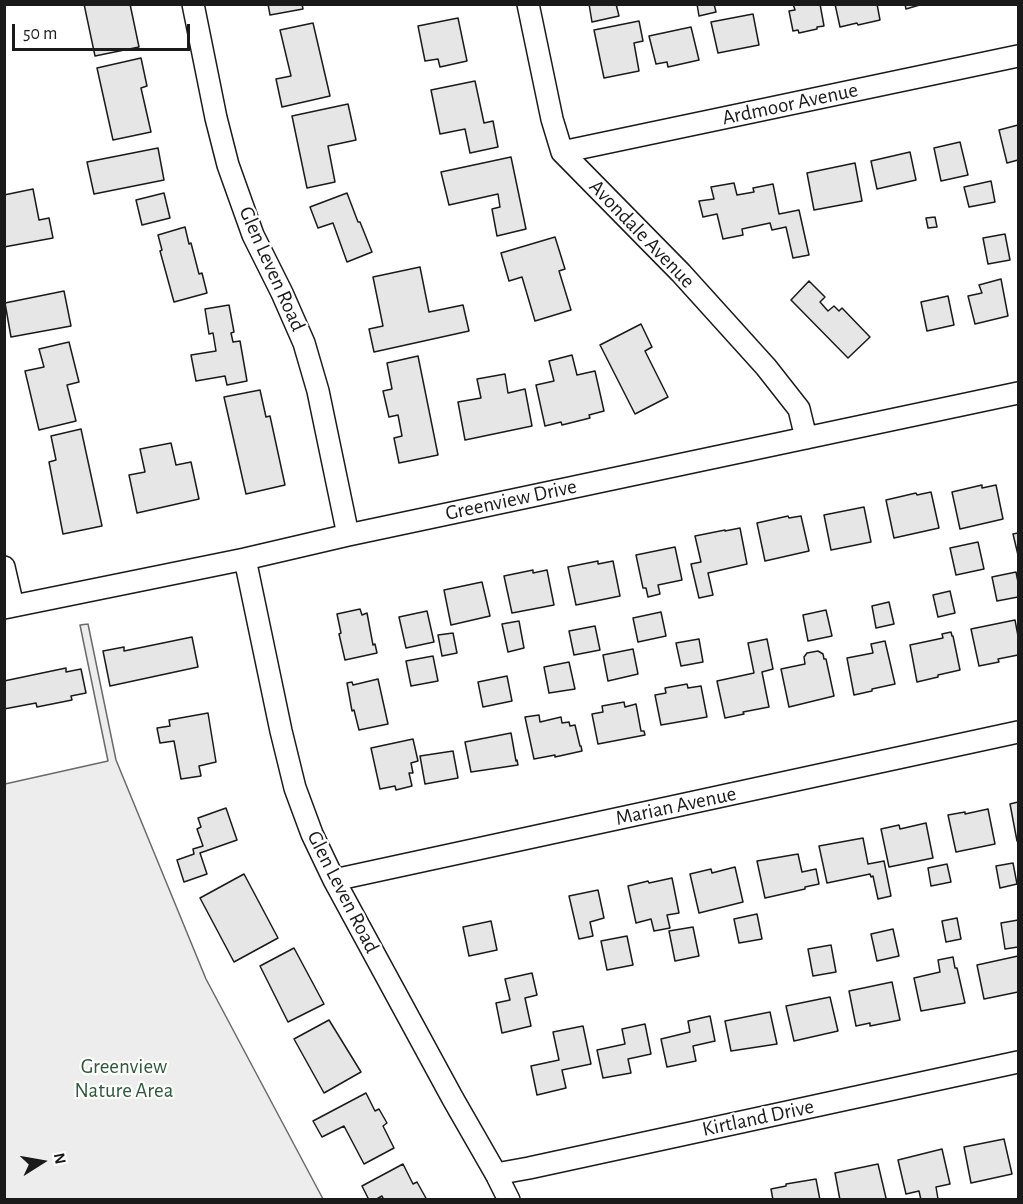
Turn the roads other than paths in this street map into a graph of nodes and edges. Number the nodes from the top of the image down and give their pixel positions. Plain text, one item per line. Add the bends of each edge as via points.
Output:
1 (193, 4) edge
2 (528, 4) edge
3 (1018, 56) edge
4 (562, 152) junction
5 (1018, 393) edge
6 (806, 438) junction
7 (348, 535) junction
8 (245, 559) junction
9 (4, 567) edge
10 (9, 607) edge
11 (1018, 732) edge
12 (334, 880) junction
13 (1018, 1062) edge
14 (496, 1174) junction
15 (509, 1200) edge

1 - 7 street, Glen Leven Road via 228,165 254,235 304,343
2 - 4 street, Avondale Avenue
3 - 4 street, Ardmoor Avenue
4 - 6 street, Avondale Avenue via 681,273 766,367 799,409
5 - 6 street, Greenview Drive
6 - 7 street, Greenview Drive
7 - 8 street, Greenview Drive
8 - 10 street, Greenview Drive
8 - 12 street, Glen Leven Road via 295,788
9 - 10 street
11 - 12 street, Marian Avenue
12 - 14 street, Glen Leven Road
13 - 14 street, Kirtland Drive
14 - 15 street, Glen Leven Road

